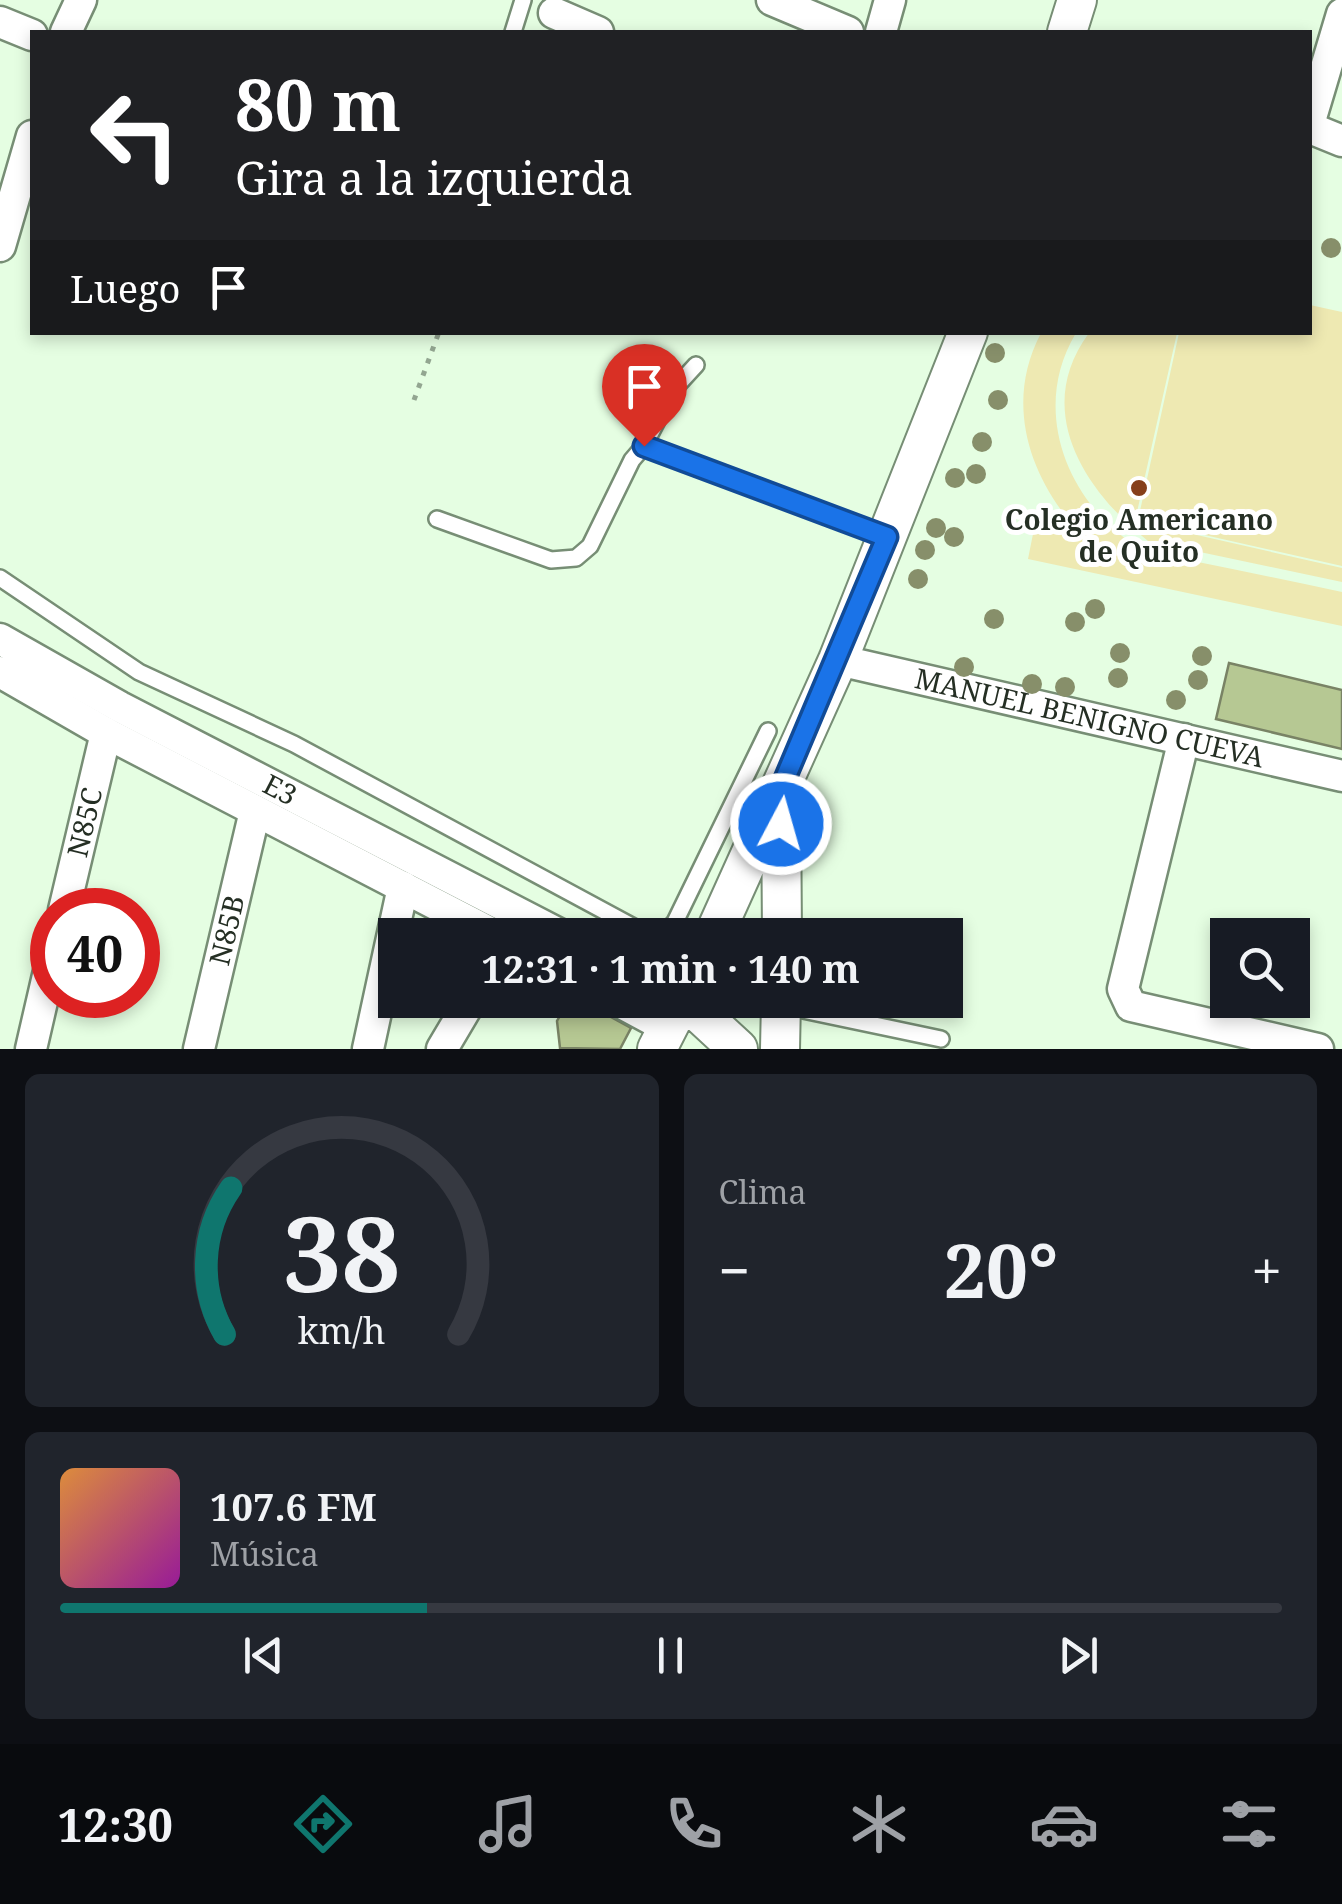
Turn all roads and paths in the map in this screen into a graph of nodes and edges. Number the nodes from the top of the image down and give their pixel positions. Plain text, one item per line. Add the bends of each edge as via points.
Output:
1 (81, 0) edge
2 (525, 0) edge
3 (772, 0) edge
4 (890, 0) edge
5 (554, 14) joint
6 (1342, 14) edge
7 (0, 22) edge
8 (67, 30) edge
9 (514, 30) edge
10 (593, 30) edge
11 (843, 30) edge
12 (882, 30) edge
13 (30, 34) edge
14 (1312, 118) edge
15 (1312, 126) edge
16 (1342, 141) edge
17 (30, 143) edge
18 (0, 246) edge
19 (438, 335) edge
20 (967, 335) edge
21 (696, 366) dead end
22 (414, 400) dead end
23 (644, 446) junction
24 (437, 519) dead end
25 (887, 537) junction
26 (0, 578) edge
27 (0, 639) edge
28 (838, 660) junction
29 (0, 672) edge
30 (768, 731) dead end
31 (106, 733) junction
32 (1184, 739) junction
33 (1342, 776) edge
34 (781, 788) junction
35 (255, 811) junction
36 (69, 888) edge
37 (403, 888) junction
38 (461, 918) edge
39 (528, 918) edge
40 (722, 918) edge
41 (782, 918) edge
42 (38, 1018) edge
43 (460, 1018) edge
44 (777, 1018) edge
45 (845, 1018) edge
46 (674, 1025) edge
47 (941, 1040) dead end
48 (31, 1049) edge
49 (199, 1049) edge
50 (368, 1049) edge
51 (442, 1049) edge
52 (738, 1049) edge
53 (780, 1049) edge
54 (1318, 1049) edge

1 - 8 street
2 - 5 lane
2 - 9 lane
3 - 11 street
4 - 12 street
5 - 10 street
6 - 14 street
7 - 13 street
15 - 16 street
17 - 18 street
19 - 22 path
20 - 25 street
21 - 23 lane via 673,390
23 - 24 lane via 590,546 576,558 551,560
23 - 25 lane
25 - 28 street
26 - 30 lane via 139,672 294,744 643,932 667,931 675,922
27 - 39 street, E3
28 - 32 street, MANUEL BENIGNO CUEVA
28 - 34 street
29 - 31 street, E3
31 - 35 street, E3
31 - 36 street, N85C
32 - 33 street, MANUEL BENIGNO CUEVA
32 - 54 street via 1123,989 1131,1006
34 - 40 street
34 - 41 street
35 - 37 street, E3
35 - 49 street, N85B
37 - 38 street, E3
37 - 50 street
42 - 48 street
43 - 51 street
44 - 53 street
45 - 47 lane
46 - 52 street

